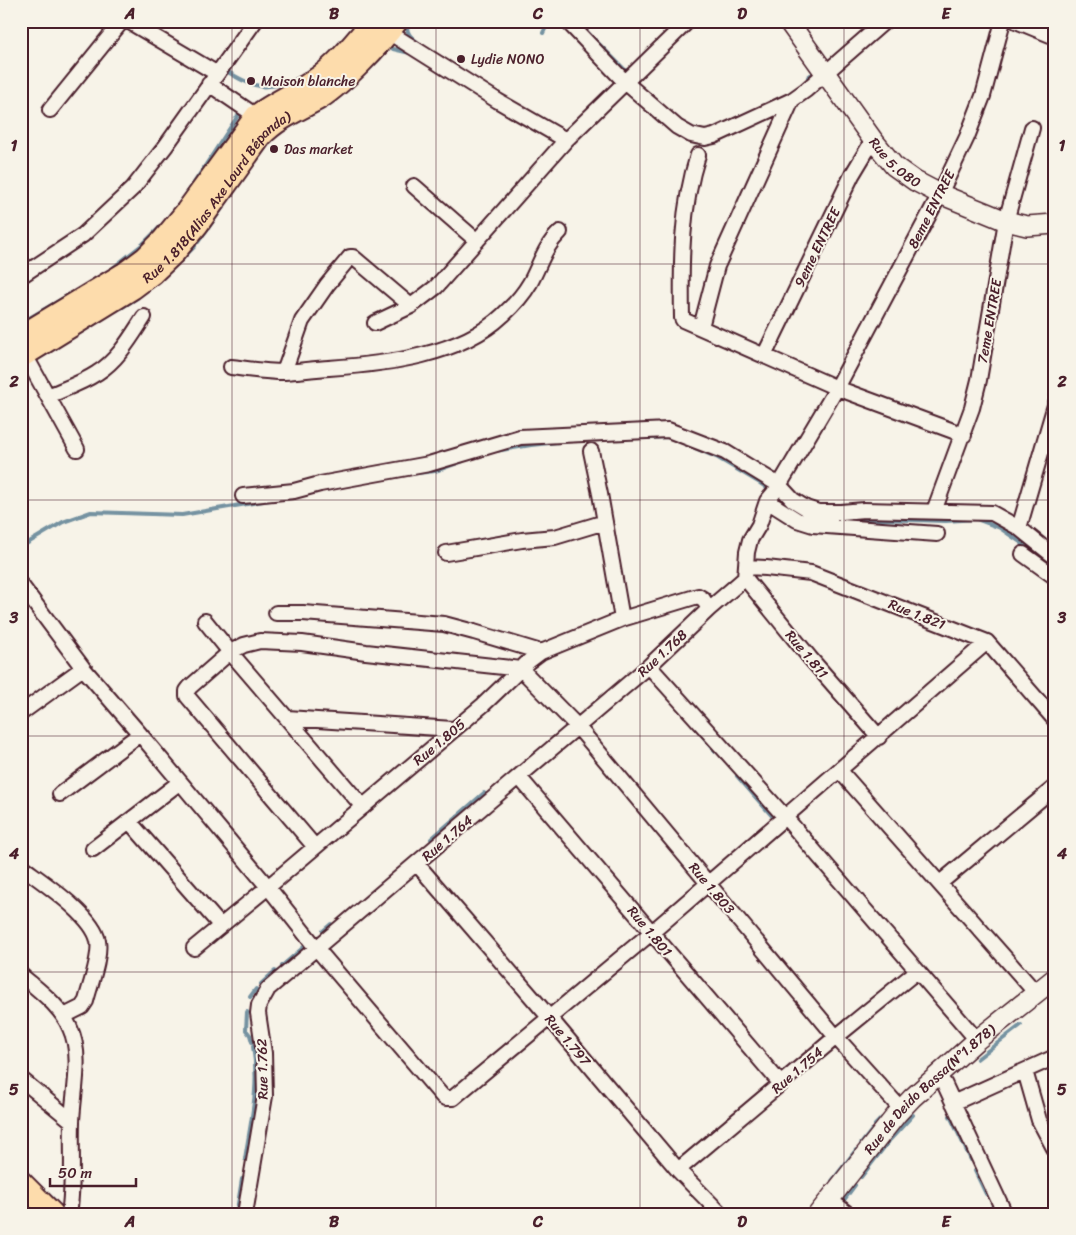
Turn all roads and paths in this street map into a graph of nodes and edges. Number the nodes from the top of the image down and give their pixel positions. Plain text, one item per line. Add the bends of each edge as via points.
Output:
1 (122, 21) edge
2 (128, 21) edge
3 (255, 21) edge
4 (688, 21) edge
5 (788, 21) edge
6 (885, 21) edge
7 (1003, 21) edge
8 (1016, 21) edge
9 (568, 22) edge
10 (383, 24) edge
11 (1055, 37) edge
12 (826, 73) junction
13 (213, 79) junction
14 (625, 82) junction
15 (792, 100) junction
16 (50, 110) dead end
17 (263, 121) junction
18 (1032, 128) dead end
19 (566, 140) junction
20 (873, 140) junction
21 (698, 155) dead end
22 (414, 186) dead end
23 (940, 194) junction
24 (1006, 221) junction
25 (1055, 224) edge
26 (560, 232) dead end
27 (477, 241) junction
28 (21, 276) edge
29 (411, 306) junction
30 (144, 317) dead end
31 (375, 323) dead end
32 (701, 326) junction
33 (23, 349) edge
34 (764, 356) junction
35 (231, 367) dead end
36 (284, 372) junction
37 (837, 388) junction
38 (48, 396) junction
39 (1055, 406) edge
40 (964, 434) junction
41 (77, 449) dead end
42 (590, 451) dead end
43 (774, 493) junction
44 (243, 496) dead end
45 (934, 511) junction
46 (605, 522) junction
47 (1019, 528) junction
48 (937, 534) dead end
49 (446, 553) dead end
50 (1023, 554) dead end
51 (1055, 557) edge
52 (746, 572) junction
53 (1055, 577) edge
54 (21, 585) edge
55 (708, 609) junction
56 (276, 613) dead end
57 (622, 619) junction
58 (205, 621) dead end
59 (987, 642) junction
60 (230, 652) junction
61 (541, 652) junction
62 (649, 666) junction
63 (83, 668) junction
64 (521, 669) junction
65 (21, 712) edge
66 (288, 718) junction
67 (1055, 720) edge
68 (577, 726) junction
69 (453, 730) junction
70 (140, 734) junction
71 (879, 737) junction
72 (840, 771) junction
73 (519, 777) junction
74 (180, 782) junction
75 (1055, 787) edge
76 (60, 794) dead end
77 (363, 807) junction
78 (785, 817) junction
79 (129, 821) junction
80 (315, 847) junction
81 (93, 849) dead end
82 (417, 864) junction
83 (21, 866) edge
84 (708, 884) junction
85 (940, 884) junction
86 (268, 887) junction
87 (220, 925) junction
88 (651, 934) junction
89 (194, 948) dead end
90 (316, 949) junction
91 (917, 971) junction
92 (21, 975) edge
93 (1055, 978) edge
94 (1046, 993) edge
95 (64, 1016) junction
96 (549, 1017) junction
97 (836, 1037) junction
98 (977, 1040) junction
99 (1055, 1058) edge
100 (1025, 1072) junction
101 (21, 1079) edge
102 (944, 1083) junction
103 (781, 1084) junction
104 (954, 1103) junction
105 (901, 1109) junction
106 (72, 1121) junction
107 (1055, 1150) edge
108 (678, 1170) junction
109 (21, 1182) edge
110 (839, 1211) edge
111 (52, 1214) edge
112 (69, 1214) edge
113 (245, 1214) edge
114 (720, 1214) edge
115 (818, 1214) edge
116 (1005, 1214) edge

1 - 16 street
2 - 13 street
3 - 13 street
4 - 14 street
5 - 12 main road, Rue 5.080
6 - 12 street
7 - 23 street, 8eme ENTREE via 983,96
8 - 11 street
9 - 14 street
10 - 17 main road, Rue 1.818(Alias Axe Lourd Bépanda) via 332,89 320,98
10 - 19 street via 498,101
12 - 15 street
12 - 20 main road, Rue 5.080
13 - 17 street
13 - 28 street via 133,188 83,235
14 - 15 street via 677,127 690,135 705,138
14 - 19 street
15 - 32 street via 717,266
17 - 33 main road, Rue 1.818(Alias Axe Lourd Bépanda) via 261,136 198,224 153,273 133,288
18 - 24 street, 7eme ENTREE
19 - 27 street
20 - 23 main road, Rue 5.080 via 894,166
20 - 34 street, 9eme ENTREE via 852,175
21 - 32 street via 689,187 682,239 682,308 683,320
22 - 27 street
23 - 24 main road, Rue 5.080
23 - 37 street, 8eme ENTREE
24 - 25 main road, Rue 5.080 via 1027,226
24 - 40 street, 7eme ENTREE via 979,380
26 - 36 street via 544,250 522,295 480,334 400,360
27 - 29 street via 436,287
29 - 31 street
29 - 36 street via 353,257 350,258 302,321
30 - 38 street via 124,347 98,373
32 - 34 street
33 - 38 street
34 - 37 street
35 - 36 street
37 - 40 street
37 - 43 street, 8eme ENTREE
38 - 41 street
39 - 47 street
40 - 45 street, 7eme ENTREE
42 - 46 street
43 - 44 street via 725,452 668,430 650,430 520,437 429,464 294,491
43 - 45 street via 818,512
43 - 48 street via 797,520 814,525
43 - 52 street, 8eme ENTREE via 750,540
45 - 47 street via 992,513
46 - 49 street via 555,537
46 - 57 street
47 - 51 street
50 - 53 street
52 - 55 street, Rue 1.768
52 - 59 street, Rue 1.821 via 766,568 811,573
52 - 71 street, Rue 1.811 via 810,658
54 - 63 street
55 - 57 street, Rue 1.805 via 698,596
55 - 62 street, Rue 1.768
56 - 61 street via 444,624
57 - 61 street, Rue 1.805
58 - 60 street
59 - 67 street, Rue 1.821
59 - 71 street
60 - 64 street via 260,641 294,642
60 - 66 street
60 - 80 street via 190,687 187,696
61 - 64 street, Rue 1.805
62 - 68 street, Rue 1.768
62 - 78 street
63 - 65 street
63 - 70 street
64 - 68 street, Rue 1.803
64 - 69 street, Rue 1.805
66 - 69 street
66 - 77 street
68 - 73 street, Rue 1.764
68 - 84 street, Rue 1.803
69 - 77 street, Rue 1.805
70 - 74 street
70 - 76 street
71 - 72 street
72 - 78 street
72 - 85 street
73 - 82 street, Rue 1.764
73 - 88 street, Rue 1.801
74 - 79 street
74 - 86 street
75 - 85 street
77 - 80 street, Rue 1.805
78 - 84 street
78 - 91 street
79 - 81 street
79 - 87 street
80 - 86 street, Rue 1.805
82 - 90 street, Rue 1.764
82 - 96 street, Rue 1.797
83 - 95 street via 66,900 85,919 98,940 86,1001 82,1007
84 - 88 street
84 - 97 street, Rue 1.803
85 - 94 street
86 - 87 street, Rue 1.805
86 - 90 street
87 - 89 street, Rue 1.805
88 - 96 street
88 - 103 street, Rue 1.801
90 - 96 street via 446,1098 453,1098
90 - 113 street, Rue 1.762 via 268,989 259,1005 265,1096
91 - 97 street, Rue 1.754
91 - 98 street
92 - 95 street
93 - 94 main road, Rue de Deido Bassa(N°1.878)
94 - 98 main road, Rue de Deido Bassa(N°1.878)
94 - 102 main road, Rue de Deido Bassa(N°1.878)
95 - 106 street via 75,1042
96 - 108 street, Rue 1.797
97 - 103 street, Rue 1.754
97 - 105 street, Rue 1.803
98 - 105 main road, Rue de Deido Bassa(N°1.878)
99 - 100 street
100 - 104 street
100 - 107 street via 1040,1120
101 - 106 street
102 - 104 street
102 - 110 main road, Rue de Deido Bassa(N°1.878) via 898,1126
103 - 108 street, Rue 1.754
104 - 116 street
105 - 115 main road, Rue de Deido Bassa(N°1.878)
106 - 112 street
108 - 114 street, Rue 1.797
109 - 111 main road

